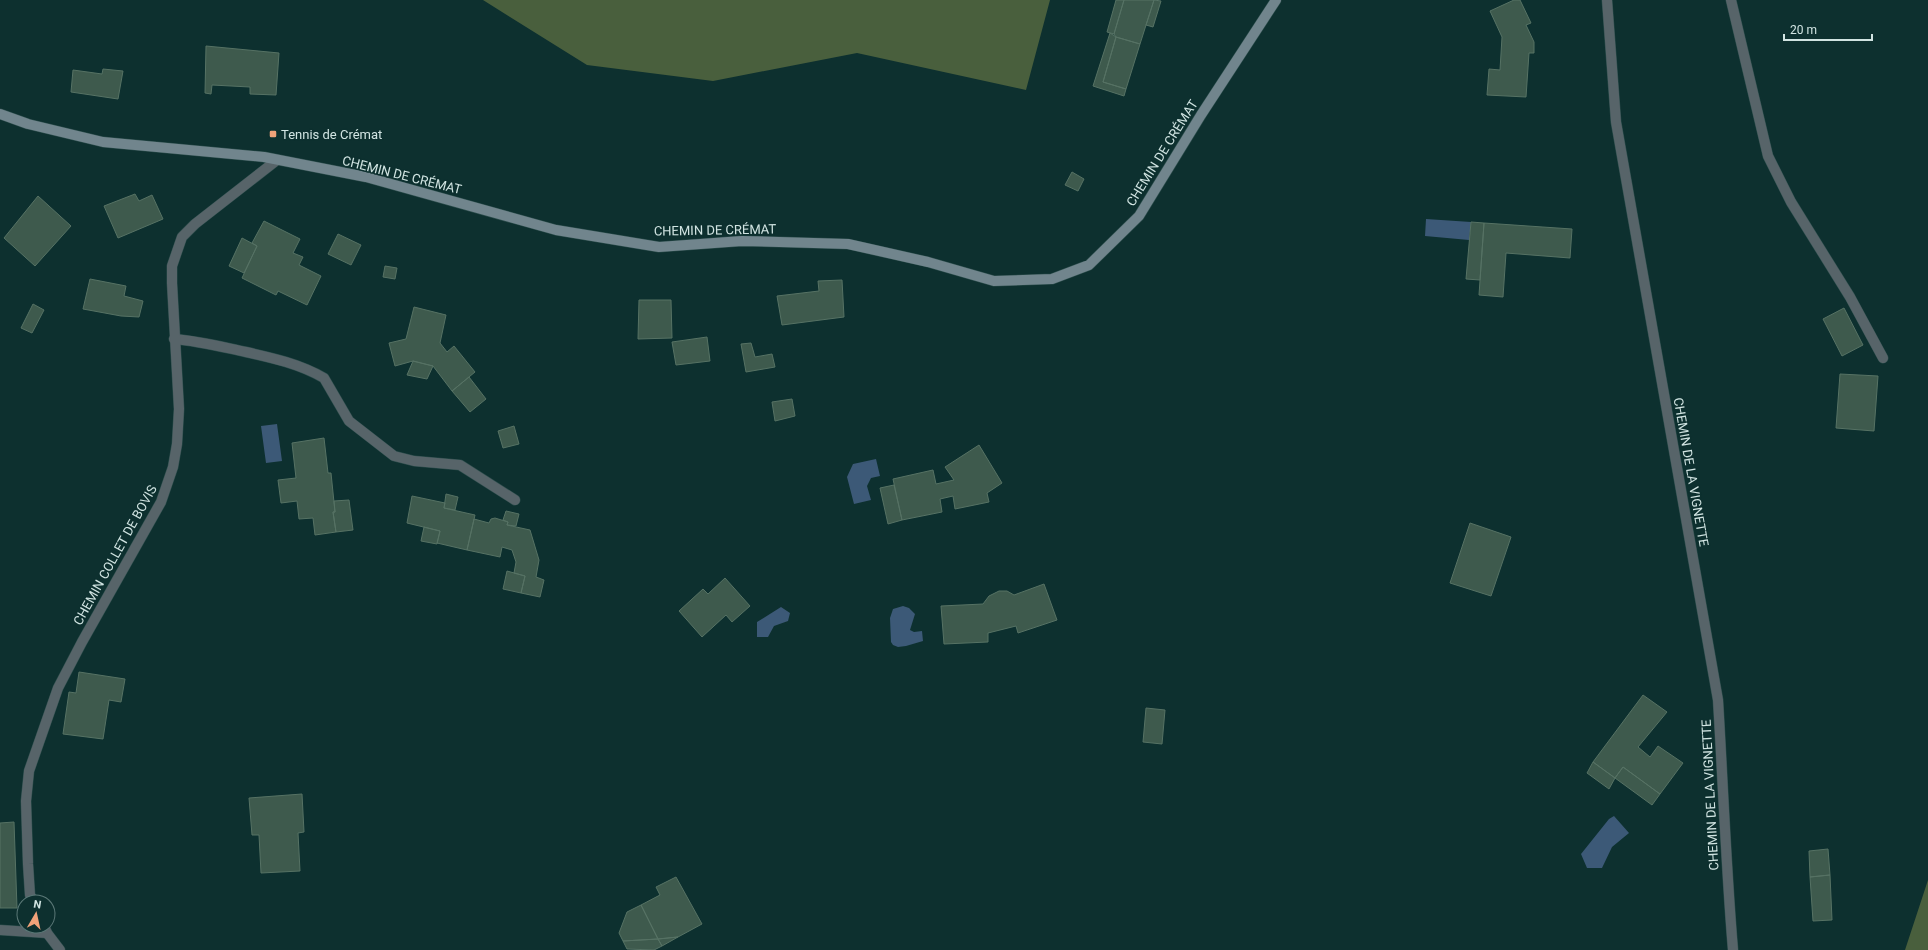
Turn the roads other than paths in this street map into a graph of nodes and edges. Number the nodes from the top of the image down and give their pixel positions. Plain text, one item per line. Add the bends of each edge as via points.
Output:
1 (1276, 0) edge
2 (1606, 0) edge
3 (1731, 0) edge
4 (0, 114) edge
5 (277, 160) junction
6 (174, 339) junction
7 (1883, 358) dead end
8 (515, 500) dead end
9 (30, 894) edge
10 (0, 930) edge
11 (16, 930) edge
12 (48, 934) edge
13 (60, 950) edge
14 (1733, 950) edge

1 - 5 street, CHEMIN DE CRÉMAT via 1139,216 1089,265 1052,279 994,281 928,262 848,244 742,240 660,247 556,230 366,177
2 - 14 street, CHEMIN DE LA VIGNETTE via 1616,122 1718,700 1726,867
3 - 7 street via 1768,156 1791,202 1850,297
4 - 5 street, CHEMIN DE CRÉMAT via 28,124 103,142 182,148
5 - 6 street, CHEMIN COLLET DE BOVIS via 182,237 172,266
6 - 8 street via 197,341 285,361 318,374 324,378 349,421 394,456 414,461 460,465
6 - 9 street, CHEMIN COLLET DE BOVIS via 179,409 177,444 168,483 161,502 58,688 29,771 26,801
10 - 11 street
12 - 13 street

